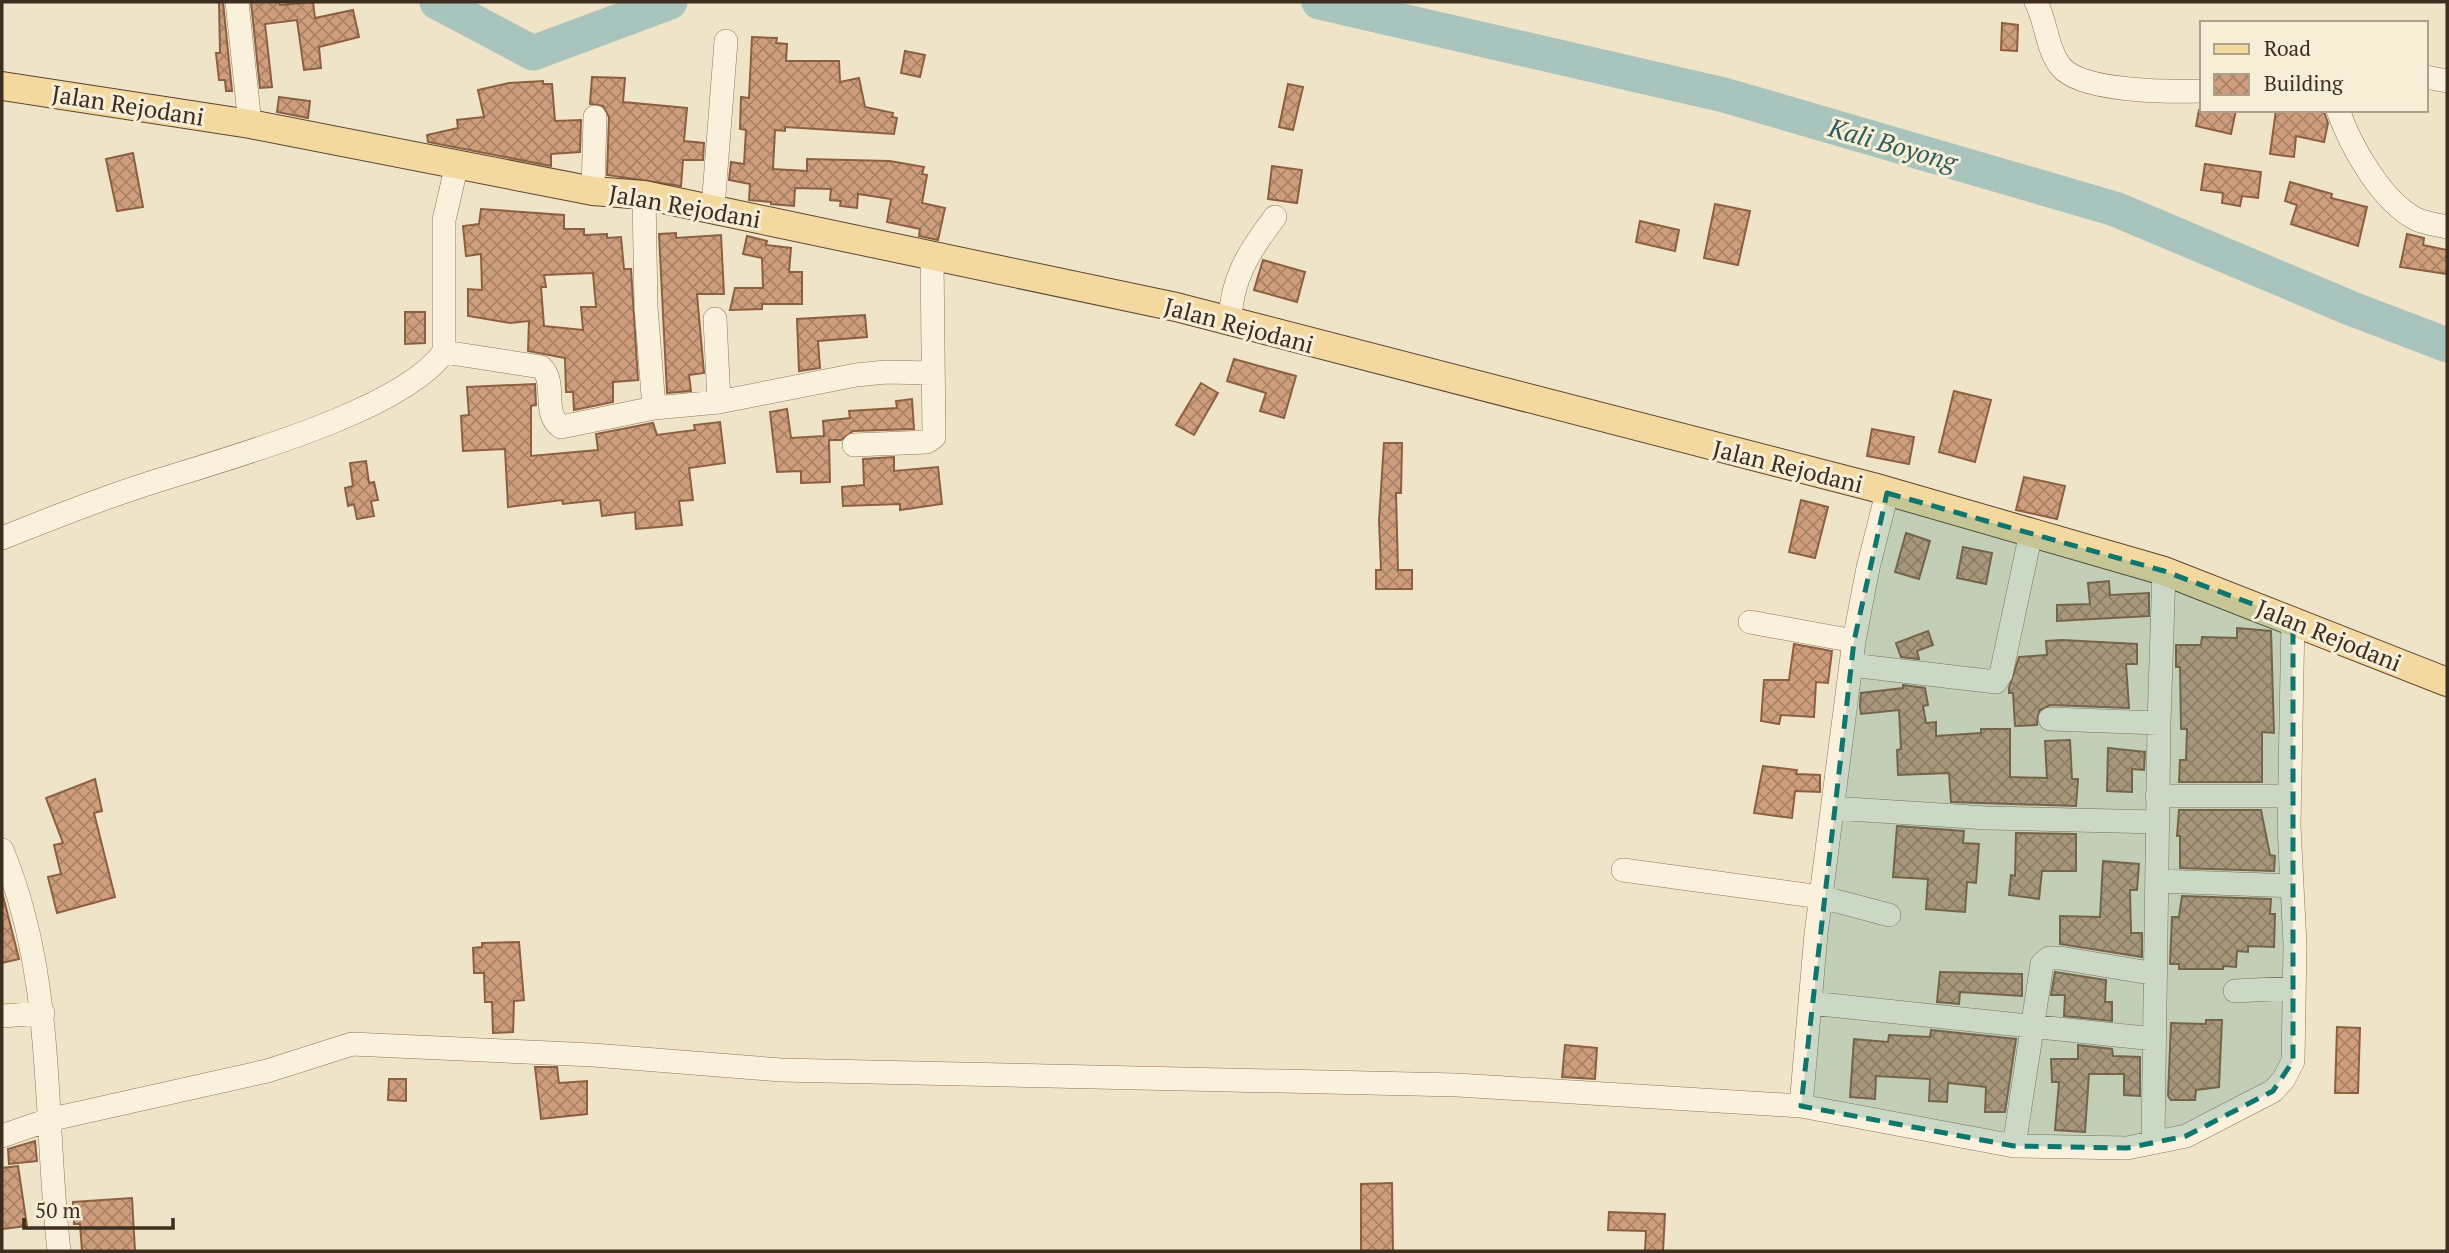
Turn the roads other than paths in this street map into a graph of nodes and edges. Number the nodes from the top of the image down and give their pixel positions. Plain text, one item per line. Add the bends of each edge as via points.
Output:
1 (237, 2) edge
2 (2036, 2) edge
3 (726, 41) dead end
4 (2428, 77) edge
5 (2447, 81) edge
6 (2, 86) edge
7 (2200, 91) edge
8 (2339, 112) edge
9 (595, 117) dead end
10 (250, 124) junction
11 (457, 164) junction
12 (593, 191) junction
13 (645, 195) junction
14 (713, 208) junction
15 (1275, 217) dead end
16 (2447, 226) edge
17 (932, 256) junction
18 (715, 319) dead end
19 (1220, 319) junction
20 (444, 352) junction
21 (933, 373) junction
22 (719, 402) junction
23 (654, 408) junction
24 (855, 445) dead end
25 (1887, 493) junction
26 (2031, 533) junction
27 (2, 538) edge
28 (2164, 571) junction
29 (2292, 619) junction
30 (1750, 622) dead end
31 (1854, 641) junction
32 (1851, 665) junction
33 (2447, 682) edge
34 (2050, 719) dead end
35 (2158, 723) junction
36 (2157, 796) junction
37 (2290, 796) junction
38 (1833, 808) junction
39 (2157, 822) junction
40 (2, 850) edge
41 (1623, 870) dead end
42 (2157, 881) junction
43 (2291, 886) junction
44 (1821, 897) junction
45 (1889, 915) dead end
46 (2157, 974) junction
47 (2293, 988) junction
48 (2235, 991) dead end
49 (1810, 1003) junction
50 (43, 1013) junction
51 (2, 1016) edge
52 (2034, 1027) junction
53 (2154, 1039) junction
54 (1801, 1107) junction
55 (48, 1119) junction
56 (2, 1136) edge
57 (2153, 1143) junction
58 (2014, 1146) junction
59 (59, 1251) edge

1 - 10 street
2 - 7 street via 2061,68 2084,82
3 - 14 street
4 - 5 street
6 - 10 main road, Jalan Rejodani
8 - 16 street via 2356,152 2387,193 2416,219
9 - 12 street
10 - 11 main road, Jalan Rejodani
11 - 12 main road, Jalan Rejodani
11 - 20 street via 444,220
12 - 13 main road, Jalan Rejodani
13 - 14 main road, Jalan Rejodani
13 - 23 street via 646,307
14 - 17 main road, Jalan Rejodani
15 - 19 street via 1239,271
17 - 19 main road, Jalan Rejodani
17 - 21 street
18 - 22 street
19 - 25 main road, Jalan Rejodani
20 - 23 street via 541,367 548,377 553,419 561,427
20 - 27 street via 433,367 404,389 280,442 138,486
21 - 22 street via 856,375
21 - 24 street via 931,440
22 - 23 street
25 - 26 main road, Jalan Rejodani
25 - 31 street
26 - 28 main road, Jalan Rejodani
26 - 32 street via 1996,682
28 - 29 main road, Jalan Rejodani
28 - 35 street
29 - 33 main road, Jalan Rejodani
29 - 37 street
30 - 31 street
31 - 32 street
32 - 38 street
34 - 35 street
35 - 36 street
36 - 37 street
36 - 39 street
37 - 43 street
38 - 39 street
38 - 44 street
39 - 42 street
40 - 50 street via 33,947
41 - 44 street
42 - 43 street
42 - 46 street
43 - 47 street
44 - 45 street
44 - 49 street
46 - 52 street via 2049,958 2040,972
46 - 53 street
47 - 48 street
47 - 57 street via 2293,1061 2284,1079 2264,1096 2186,1136
49 - 52 street
49 - 54 street
50 - 51 street
50 - 55 street
52 - 53 street
52 - 58 street
53 - 57 street
54 - 55 street via 1457,1085 781,1070 593,1055 352,1044 267,1071
54 - 58 street
55 - 56 street
55 - 59 street
57 - 58 street via 2127,1148

